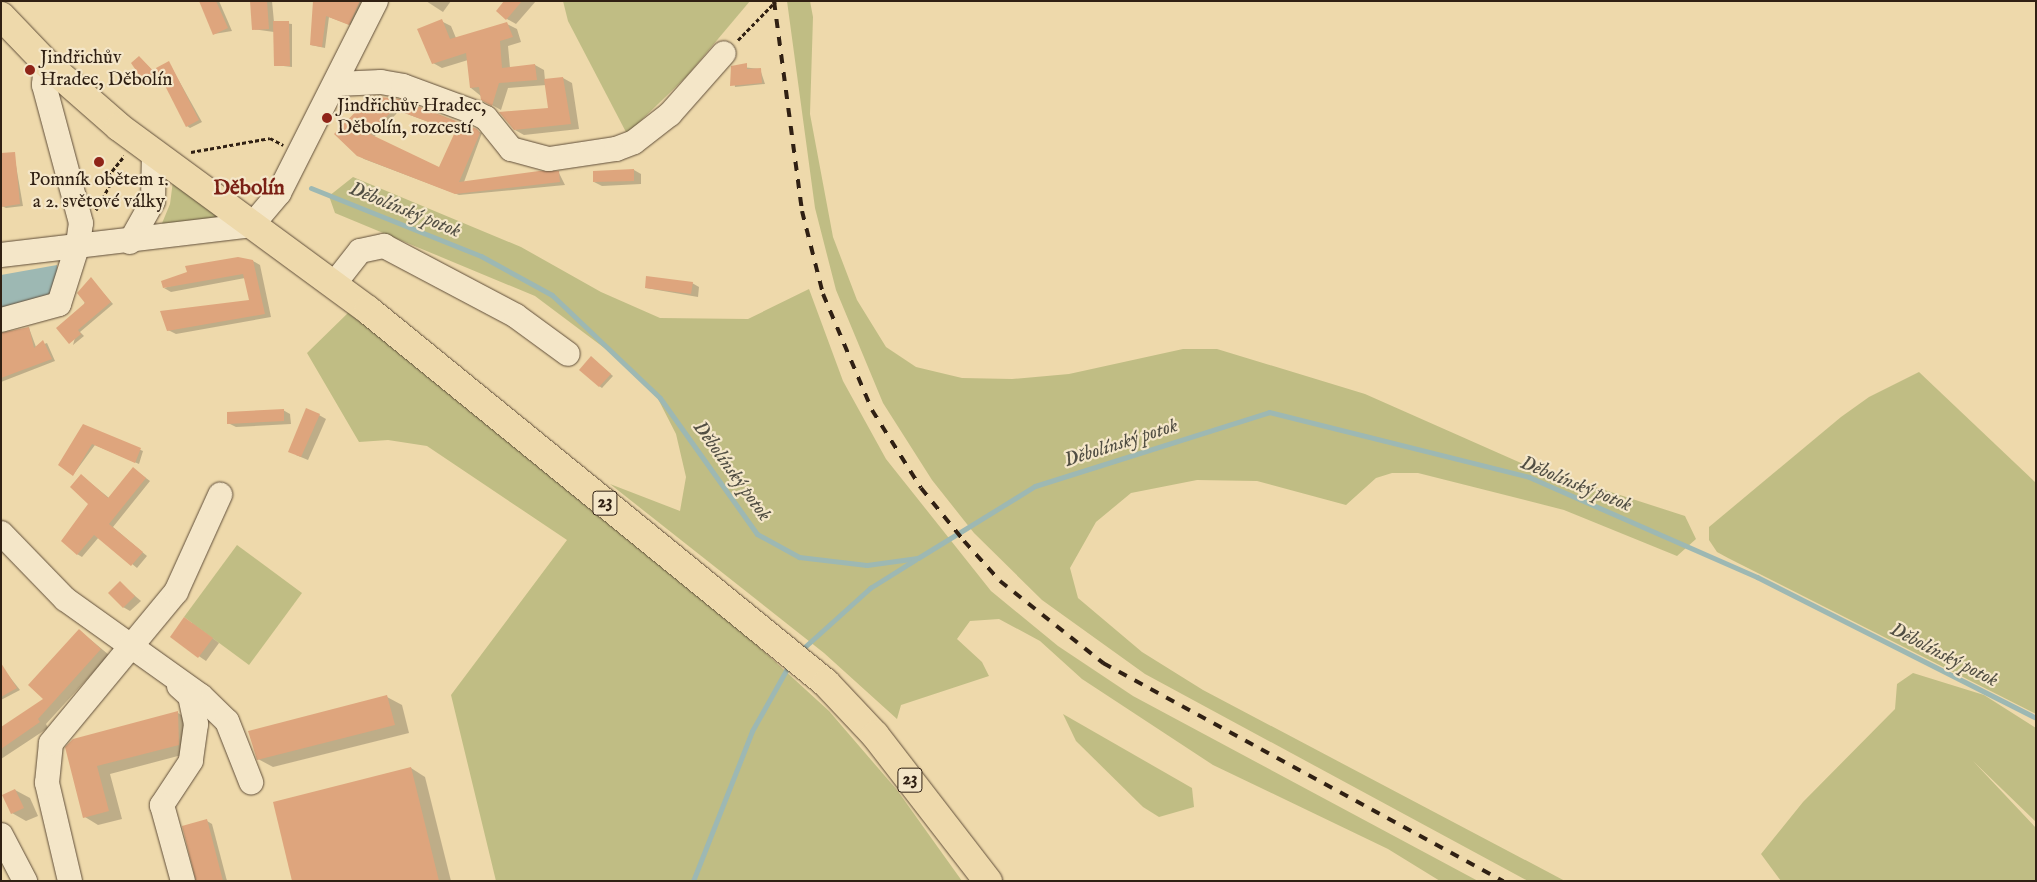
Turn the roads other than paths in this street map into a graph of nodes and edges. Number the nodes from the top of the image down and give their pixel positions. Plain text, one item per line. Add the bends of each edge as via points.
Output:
1 (376, 1) edge
2 (1, 16) edge
3 (724, 53) road end
4 (46, 63) junction
5 (337, 84) junction
6 (145, 147) junction
7 (252, 224) junction
8 (79, 234) junction
9 (130, 242) junction
10 (1, 255) edge
11 (334, 284) junction
12 (1, 320) edge
13 (568, 354) dead end
14 (220, 496) dead end
15 (1, 533) edge
16 (134, 647) junction
17 (156, 663) junction
18 (251, 782) dead end
19 (1, 835) edge
20 (1, 869) edge
21 (8, 881) edge
22 (25, 881) edge
23 (70, 881) edge
24 (183, 881) edge
25 (988, 881) edge

1 - 5 street
2 - 4 main road, 23
3 - 5 street via 670,114 634,142 616,149 549,159 511,149 486,118 412,90 381,82
4 - 6 main road, 23
4 - 8 street via 44,85
5 - 7 street via 279,193
6 - 7 main road, 23
6 - 9 street via 153,201
7 - 9 street
7 - 11 main road, 23
8 - 9 street
8 - 10 street
8 - 12 street via 59,304
11 - 13 street via 360,252 384,246 516,316
11 - 25 main road, 23 via 826,683 875,735
14 - 16 street via 176,592 143,629
15 - 16 street via 65,599
16 - 17 street
16 - 23 street via 51,743 47,783
17 - 18 street via 227,720
17 - 24 street via 190,696 196,724 192,761 162,805
19 - 22 street
20 - 21 street

